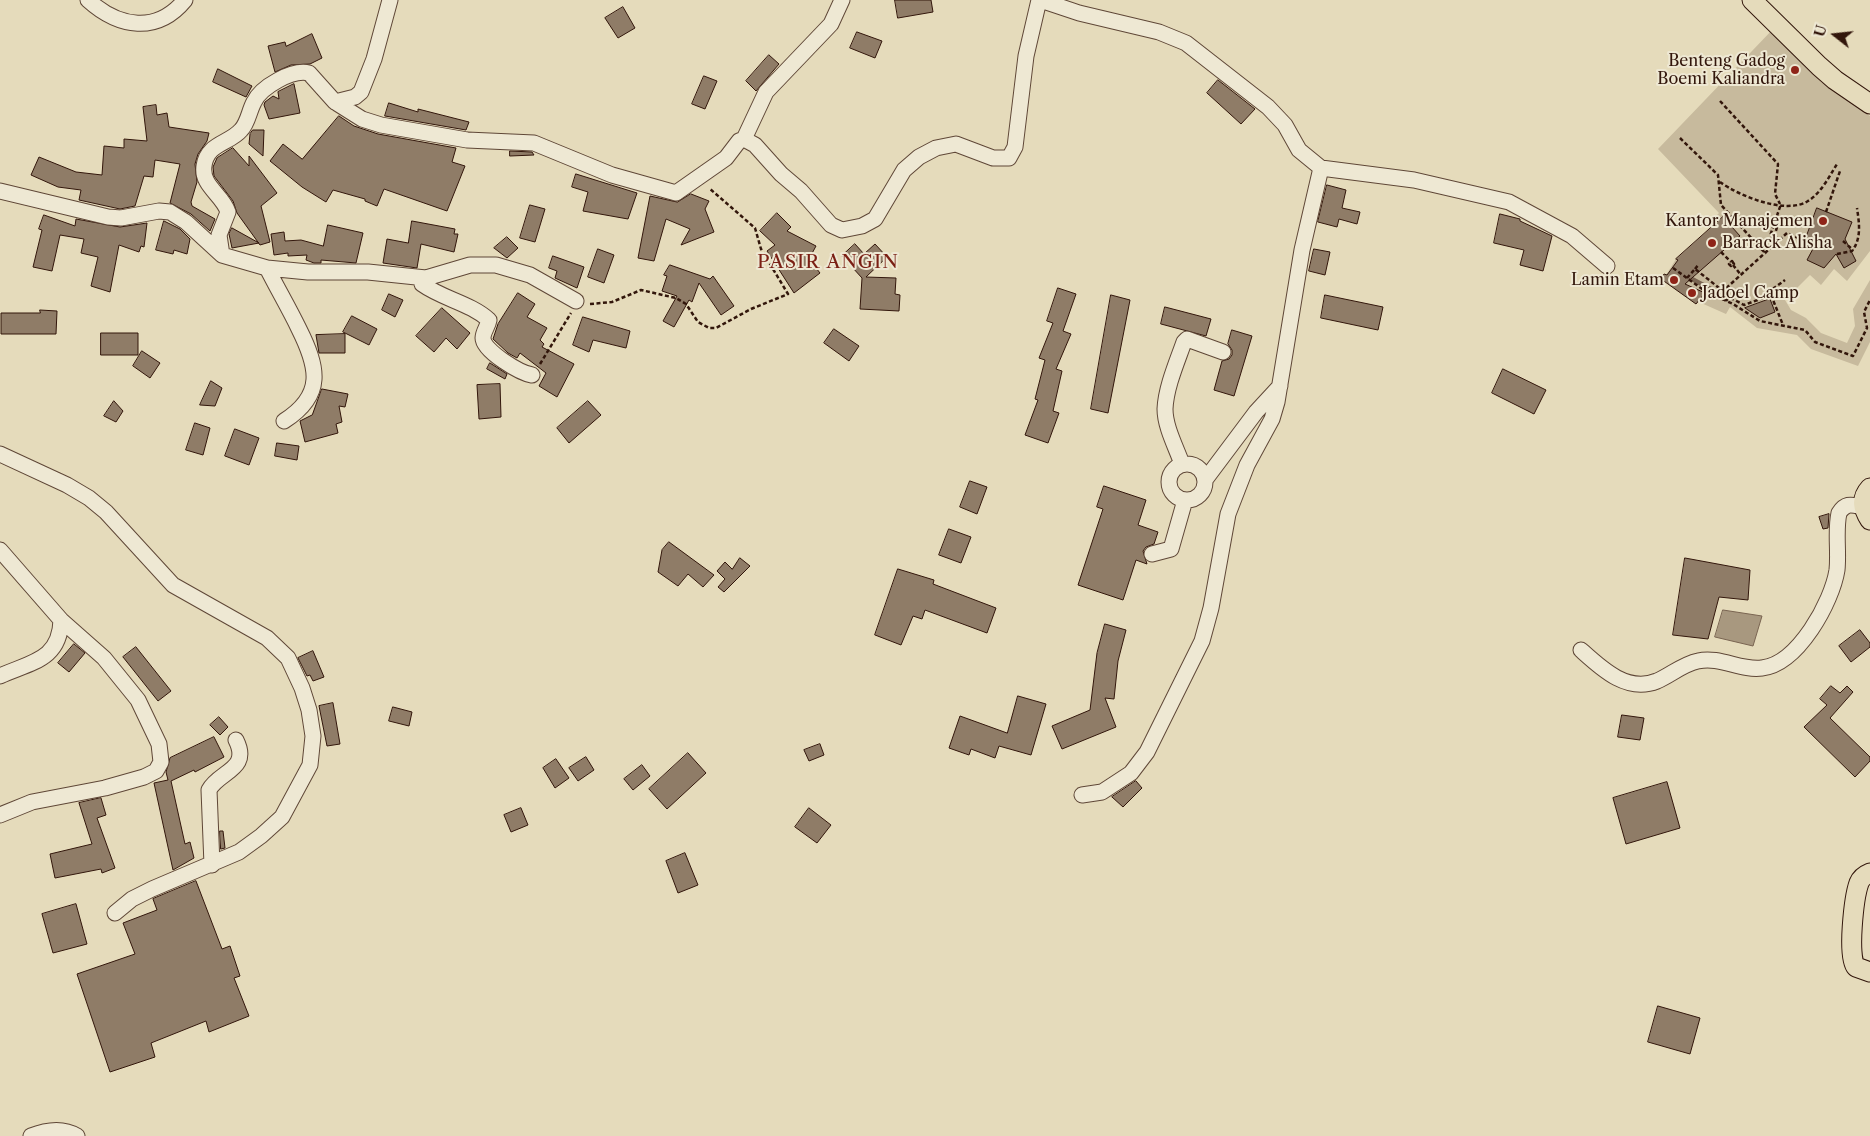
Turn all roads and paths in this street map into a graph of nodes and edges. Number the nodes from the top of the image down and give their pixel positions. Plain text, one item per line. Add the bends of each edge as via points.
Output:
1 (88, 0) edge
2 (185, 0) edge
3 (390, 0) edge
4 (842, 0) edge
5 (1039, 0) edge
6 (1752, 0) edge
7 (1720, 101) dead end
8 (335, 102) junction
9 (1870, 104) edge
10 (1680, 138) dead end
11 (744, 139) junction
12 (1837, 164) dead end
13 (1320, 168) junction
14 (1840, 171) dead end
15 (698, 179) junction
16 (1719, 182) junction
17 (0, 191) edge
18 (1781, 204) junction
19 (1857, 208) dead end
20 (1826, 212) dead end
21 (1779, 226) dead end
22 (1740, 227) junction
23 (1736, 232) dead end
24 (1774, 237) junction
25 (1780, 239) junction
26 (1843, 240) dead end
27 (1805, 241) dead end
28 (1853, 250) junction
29 (1721, 252) dead end
30 (1766, 254) junction
31 (1837, 254) dead end
32 (222, 255) junction
33 (1699, 264) dead end
34 (1607, 266) dead end
35 (267, 268) junction
36 (1673, 268) dead end
37 (1695, 269) junction
38 (1741, 274) junction
39 (421, 278) junction
40 (1685, 278) junction
41 (1786, 280) dead end
42 (1771, 295) junction
43 (576, 300) junction
44 (1870, 300) edge
45 (1728, 302) junction
46 (1783, 325) junction
47 (1223, 352) dead end
48 (532, 375) joint
49 (1280, 386) junction
50 (284, 421) dead end
51 (0, 454) edge
52 (1182, 464) junction
53 (1205, 480) junction
54 (1870, 488) edge
55 (1185, 500) junction
56 (1867, 514) edge
57 (0, 550) edge
58 (1152, 554) dead end
59 (61, 620) junction
60 (1581, 650) dead end
61 (0, 676) edge
62 (236, 740) dead end
63 (1082, 794) dead end
64 (0, 815) edge
65 (212, 865) junction
66 (1870, 873) edge
67 (115, 913) dead end
68 (1870, 972) edge
69 (31, 1136) edge
70 (77, 1136) edge

1 - 2 street via 110,14 145,24 159,21 176,11
3 - 8 street via 361,92 356,97
4 - 11 street via 831,24 766,92
5 - 11 street via 1026,56 1015,147 1009,158 994,158 956,144 936,148 904,170 875,219 862,226 842,230 831,225 755,145
5 - 13 street via 1159,32 1186,43 1268,107 1285,125 1299,150
6 - 9 main road via 1819,66
7 - 18 path via 1778,164 1775,194
8 - 15 street via 362,119 381,125 467,140 534,143 612,175 667,192 676,193
8 - 32 street via 309,73 292,75 263,91 254,101 241,130 220,142 209,153 204,173 228,212 219,235
10 - 16 path via 1718,175
11 - 15 street via 726,158
12 - 18 path via 1818,193 1808,201 1797,205
13 - 34 street via 1414,180 1509,202 1572,236
13 - 49 street via 1302,250
14 - 20 path
15 - 43 path via 755,228 761,249 788,294 716,328 698,322 686,304 676,298 641,290 601,304
16 - 18 path via 1748,198
16 - 22 path via 1720,205
17 - 32 street via 108,217 170,212
18 - 24 path via 1770,236
19 - 28 path via 1858,237
21 - 24 path
22 - 23 path
22 - 30 path
24 - 25 path
25 - 27 path via 1787,233
25 - 30 path
26 - 28 path
28 - 31 path
29 - 38 path
30 - 38 path
32 - 35 street
33 - 37 path
35 - 39 street
35 - 50 street via 316,370 308,399
36 - 40 path
37 - 38 path via 1723,291
37 - 40 path
39 - 43 street via 470,265 496,265 530,274
39 - 48 street via 422,284 432,291 480,312 489,320 483,336 486,346 498,357
40 - 45 path via 1702,291
41 - 42 path via 1770,291
42 - 45 path via 1744,305 1729,297
42 - 46 path
43 - 48 path via 566,324
44 - 46 path via 1864,312 1867,328 1852,356 1815,342 1805,330
45 - 46 path via 1760,321
47 - 52 street via 1188,340 1184,342 1165,409
49 - 53 street via 1256,412
49 - 63 street via 1272,419 1247,465 1228,514 1202,641 1147,752 1131,774 1102,792
51 - 65 street via 89,498 106,512 173,585 267,638 288,658 302,688 310,718 313,736 310,765 282,817 238,852
52 - 53 street via 1195,465
52 - 55 street via 1172,471 1169,483 1174,495
53 - 55 street via 1202,492
54 - 56 main road via 1864,497
55 - 58 street via 1171,548
56 - 60 street via 1847,504 1843,506 1839,513 1837,569 1828,599 1813,627 1785,658 1774,665 1753,669 1700,660 1656,681 1642,684 1614,678
57 - 59 street
59 - 61 street via 60,637 51,651
59 - 64 street via 104,658 138,700 161,749 160,762 156,771 144,777 32,802
62 - 65 street via 239,751 237,764 209,790
65 - 67 street via 152,889
66 - 68 main road via 1862,879 1856,892 1851,956 1856,967
69 - 70 street via 55,1130

